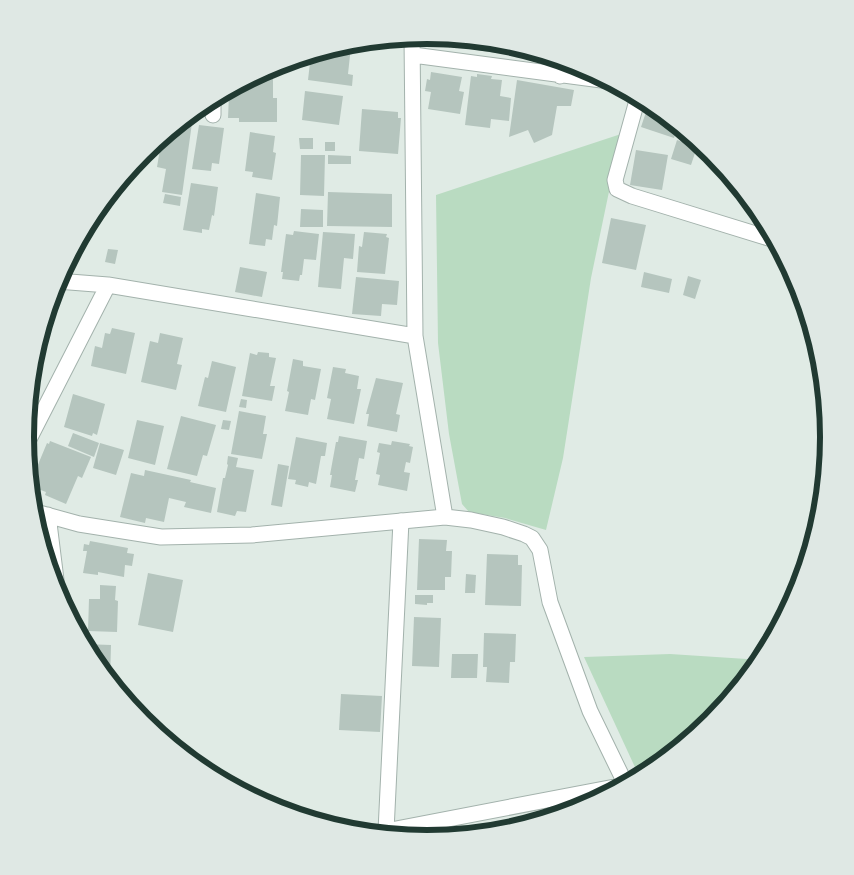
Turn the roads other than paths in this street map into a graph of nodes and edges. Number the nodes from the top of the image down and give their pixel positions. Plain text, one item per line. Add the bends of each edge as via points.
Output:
1 (412, 45) edge
2 (413, 55) junction
3 (561, 68) edge
4 (560, 76) junction
5 (587, 79) edge
6 (636, 105) edge
7 (213, 108) edge
8 (213, 115) dead end
9 (766, 237) edge
10 (66, 282) edge
11 (108, 285) junction
12 (415, 336) junction
13 (34, 428) edge
14 (41, 513) edge
15 (48, 515) junction
16 (445, 517) junction
17 (401, 521) junction
18 (53, 559) edge
19 (623, 779) edge
20 (602, 790) edge
21 (386, 828) edge
22 (395, 829) edge

1 - 2 street
2 - 4 street
2 - 12 street
3 - 4 street
4 - 5 street
6 - 9 street via 615,180 617,189
7 - 8 street
10 - 11 street
11 - 12 street
11 - 13 street
12 - 16 street
14 - 15 street
15 - 17 street via 79,524 161,537 252,535
15 - 18 street
16 - 17 street
16 - 19 street via 503,527 532,538 540,550 550,602 590,711
17 - 21 street
20 - 22 street

